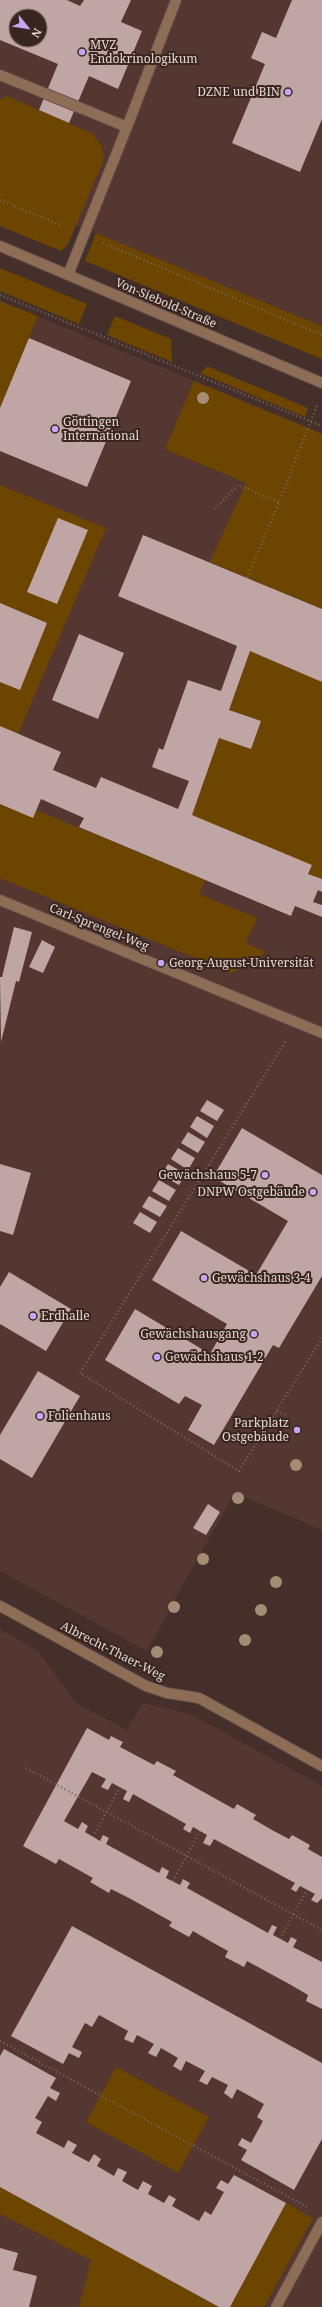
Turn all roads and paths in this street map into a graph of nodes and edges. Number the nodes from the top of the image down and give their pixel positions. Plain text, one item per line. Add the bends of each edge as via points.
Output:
1 (176, 0) edge
2 (0, 75) edge
3 (127, 127) junction
4 (0, 200) edge
5 (84, 235) junction
6 (0, 246) edge
7 (68, 275) junction
8 (0, 295) edge
9 (322, 334) edge
10 (322, 383) edge
11 (320, 399) dead end
12 (311, 421) junction
13 (322, 426) edge
14 (279, 502) junction
15 (215, 509) dead end
16 (247, 578) dead end
17 (0, 900) edge
18 (297, 1022) junction
19 (322, 1033) edge
20 (322, 1338) edge
21 (277, 1411) junction
22 (288, 1416) dead end
23 (0, 1606) edge
24 (322, 1766) edge
25 (26, 1768) dead end
26 (120, 1787) dead end
27 (106, 1812) junction
28 (200, 1831) dead end
29 (93, 1837) dead end
30 (186, 1856) junction
31 (173, 1881) dead end
32 (307, 1890) dead end
33 (293, 1914) junction
34 (322, 1930) edge
35 (280, 1939) dead end
36 (0, 2041) edge
37 (309, 2208) dead end
38 (322, 2222) edge
39 (276, 2307) edge

1 - 3 street
2 - 3 street
3 - 5 street
4 - 5 path
5 - 7 street
5 - 9 path
6 - 7 street, Von-Siebold-Straße
7 - 10 street, Von-Siebold-Straße
8 - 12 path
11 - 12 path
12 - 13 path
12 - 14 path
14 - 15 path via 238,485
14 - 16 path
17 - 18 street, Carl-Sprengel-Weg
18 - 19 street, Carl-Sprengel-Weg
18 - 21 path via 80,1373 239,1471
20 - 21 path
21 - 22 path
23 - 24 street, Albrecht-Thaer-Weg via 146,1686 167,1693 199,1698
25 - 27 path
26 - 27 path
27 - 29 path
27 - 30 path
28 - 30 path
30 - 31 path
30 - 33 path
32 - 33 path
33 - 34 path
33 - 35 path
36 - 37 path
38 - 39 street

